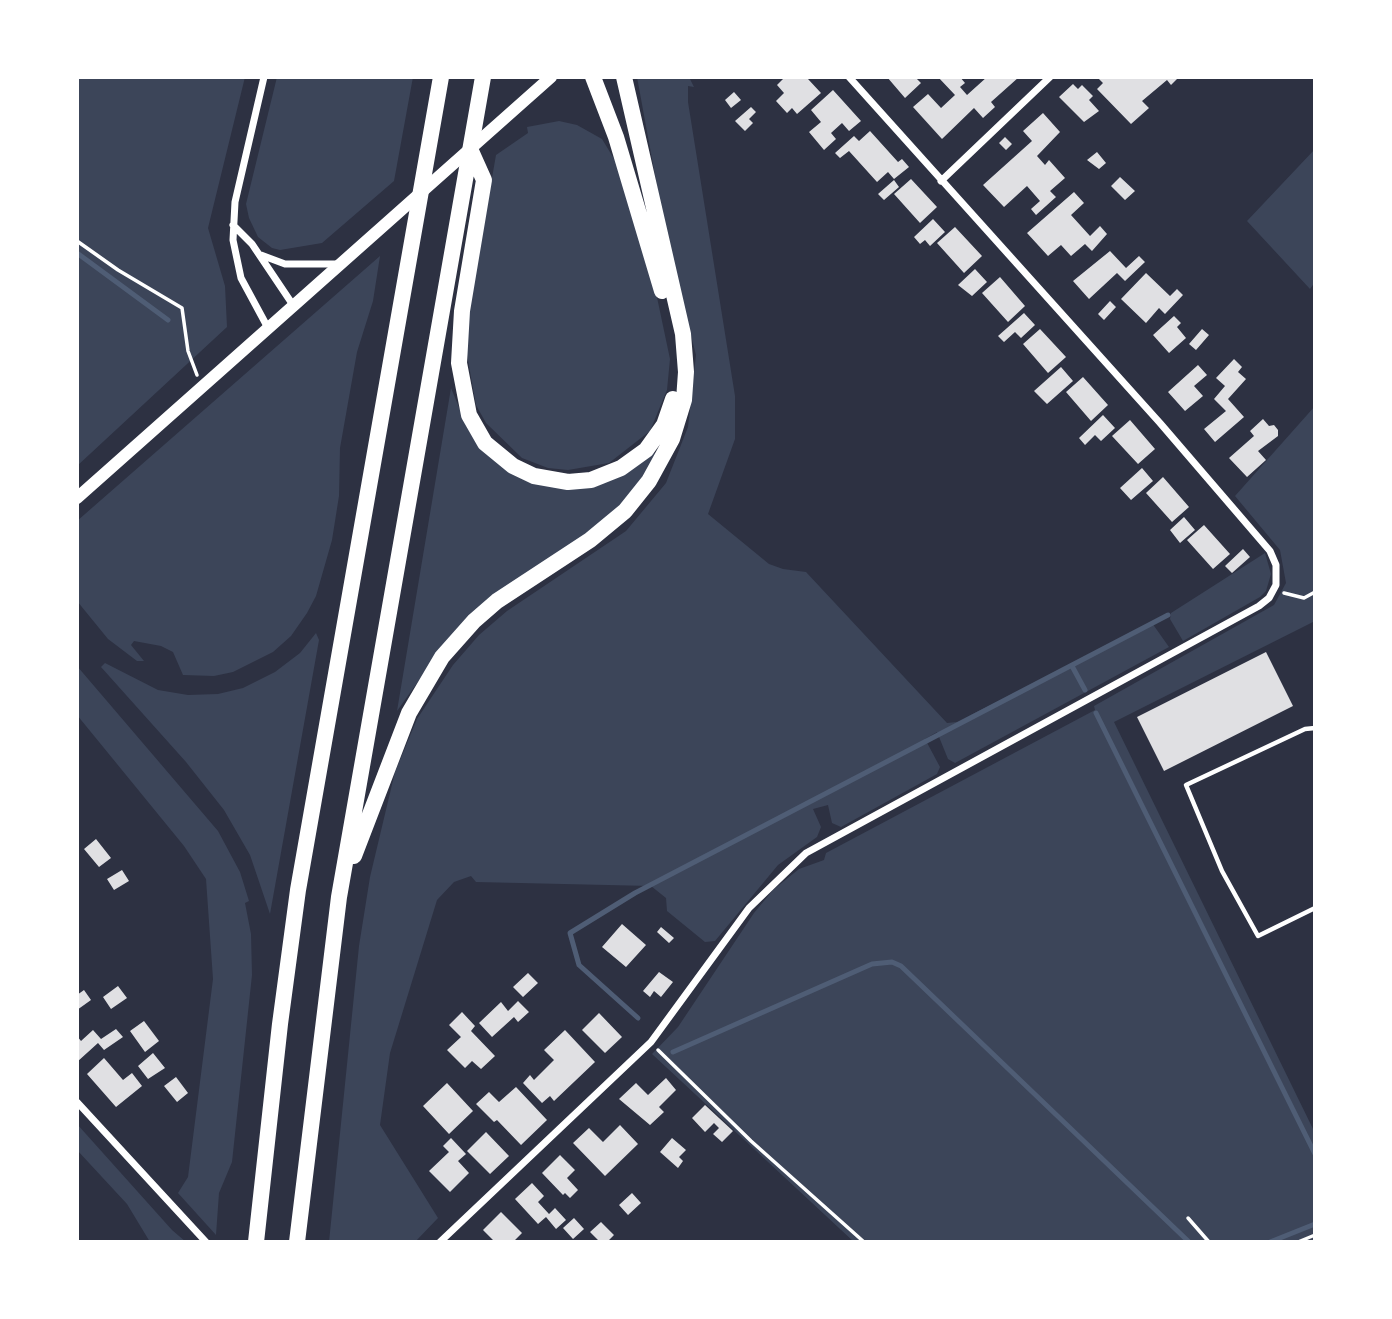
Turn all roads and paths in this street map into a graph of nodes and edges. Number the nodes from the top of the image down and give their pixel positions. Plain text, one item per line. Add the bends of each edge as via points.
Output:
1 (264, 77) edge
2 (440, 77) edge
3 (482, 77) edge
4 (551, 77) edge
5 (593, 77) edge
6 (624, 77) edge
7 (849, 77) edge
8 (1050, 77) edge
9 (471, 151) junction
10 (941, 181) junction
11 (233, 226) junction
12 (77, 241) edge
13 (259, 253) junction
14 (339, 264) junction
15 (293, 305) junction
16 (268, 328) junction
17 (201, 388) junction
18 (77, 498) edge
19 (1273, 590) junction
20 (1315, 592) edge
21 (1315, 729) edge
22 (339, 897) junction
23 (1315, 908) edge
24 (651, 1042) junction
25 (77, 1102) edge
26 (1188, 1218) dead end
27 (1315, 1235) edge
28 (206, 1242) edge
29 (256, 1242) edge
30 (297, 1242) edge
31 (440, 1242) edge
32 (864, 1242) edge
33 (1209, 1242) edge
34 (1298, 1242) edge

1 - 11 street via 243,158
2 - 29 highway via 298,890
3 - 9 highway
4 - 14 main road
5 - 9 highway via 658,275 674,341 675,367 671,405 659,434 637,458 602,477 556,480 513,466 485,443 469,415 460,379 459,336 484,180
6 - 22 highway via 683,334 684,400 672,439 625,512 497,601 442,657 399,737
7 - 10 street
8 - 10 street
9 - 22 highway
10 - 19 street via 1160,422 1270,551 1277,572
11 - 13 street
11 - 16 street via 241,278
12 - 17 path via 182,308 188,351
13 - 14 street via 285,264
13 - 15 street
14 - 15 main road
15 - 16 main road
16 - 17 main road
17 - 18 main road
19 - 20 path via 1304,598
19 - 24 street via 1259,606 806,853 749,908
21 - 23 lane via 1305,729 1186,785 1222,871 1258,936
22 - 30 highway
24 - 31 street
24 - 32 path via 751,1141
25 - 28 street
26 - 33 path
27 - 34 path

